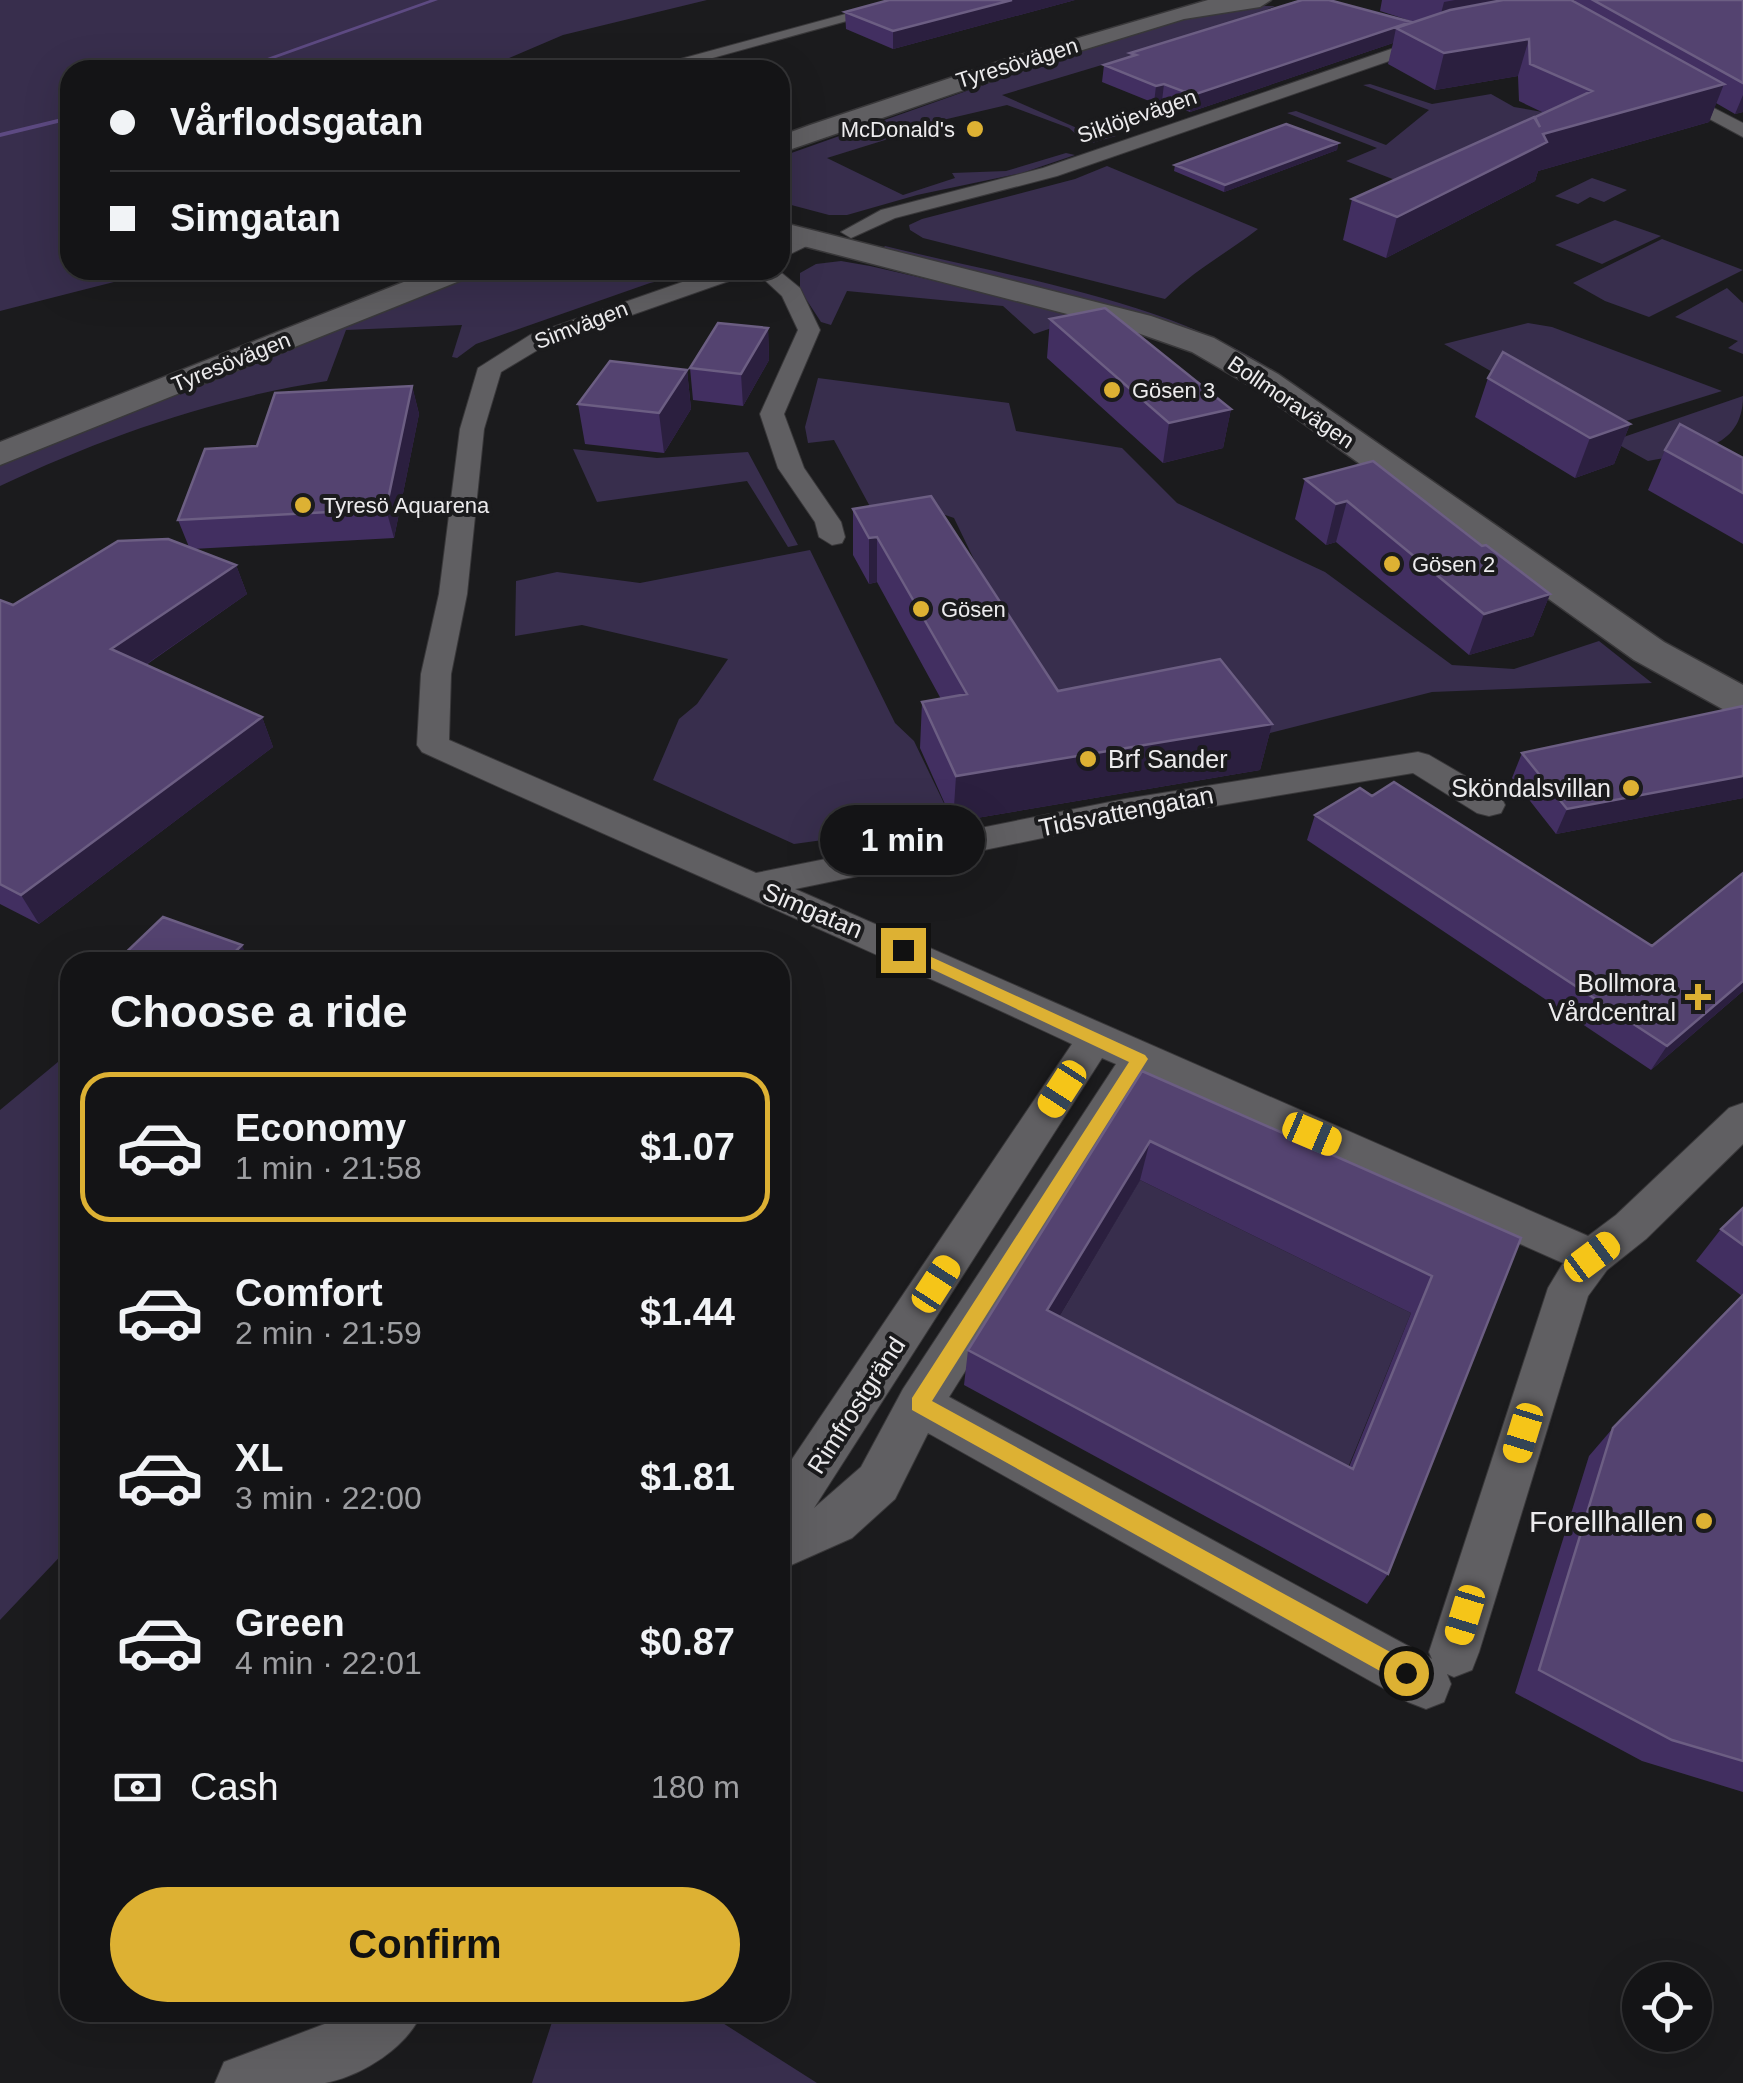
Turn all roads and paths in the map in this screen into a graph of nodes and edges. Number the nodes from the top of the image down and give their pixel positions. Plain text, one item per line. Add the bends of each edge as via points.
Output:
1 (916, 0) edge
2 (1190, 0) edge
3 (1260, 0) edge
4 (1404, 28) edge
5 (687, 60) edge
6 (1652, 79) edge
7 (1743, 131) edge
8 (790, 136) edge
9 (790, 136) edge
10 (790, 217) edge
11 (851, 232) junction
12 (794, 234) edge
13 (388, 280) edge
14 (436, 280) edge
15 (710, 280) edge
16 (777, 280) edge
17 (1304, 394) junction
18 (472, 430) joint
19 (0, 432) edge
20 (0, 454) edge
21 (832, 537) dead end
22 (1743, 674) edge
23 (1743, 703) edge
24 (1488, 805) dead end
25 (755, 885) junction
26 (1095, 1039) junction
27 (1140, 1059) junction
28 (1743, 1119) edge
29 (1592, 1257) junction
30 (919, 1404) junction
31 (790, 1503) edge
32 (790, 1542) edge
33 (379, 2022) edge
34 (246, 2083) edge

1 - 5 street
2 - 8 main road, Tyresövägen via 977,58
3 - 9 main road, Tyresövägen via 1168,17
4 - 11 street, Siklöjevägen via 1445,36 1050,172 888,214
6 - 7 street
10 - 11 main road, Bollmoravägen
11 - 12 main road
11 - 17 main road, Bollmoravägen via 1198,320 1279,360
12 - 17 main road, Bollmoravägen via 1140,322
13 - 19 main road, Tyresövägen
14 - 20 main road, Tyresövägen
15 - 18 street, Simvägen via 512,352 490,368
16 - 21 street via 792,293 809,330 772,414 790,468
17 - 22 main road, Bollmoravägen
17 - 23 main road, Bollmoravägen via 1649,650
18 - 25 street, Simgatan via 436,674 433,744
24 - 25 street, Tidsvattengatan via 1418,762 1125,810
25 - 26 street, Simgatan
26 - 27 street, Simgatan
26 - 31 street, Rimfrostgränd
27 - 29 street, Simgatan
27 - 30 street, Rimfrostgränd
28 - 29 street via 1632,1228
29 - 30 street via 1569,1288 1440,1668
30 - 32 street, Rimfrostgränd via 878,1483 835,1522
33 - 34 street via 348,2045

